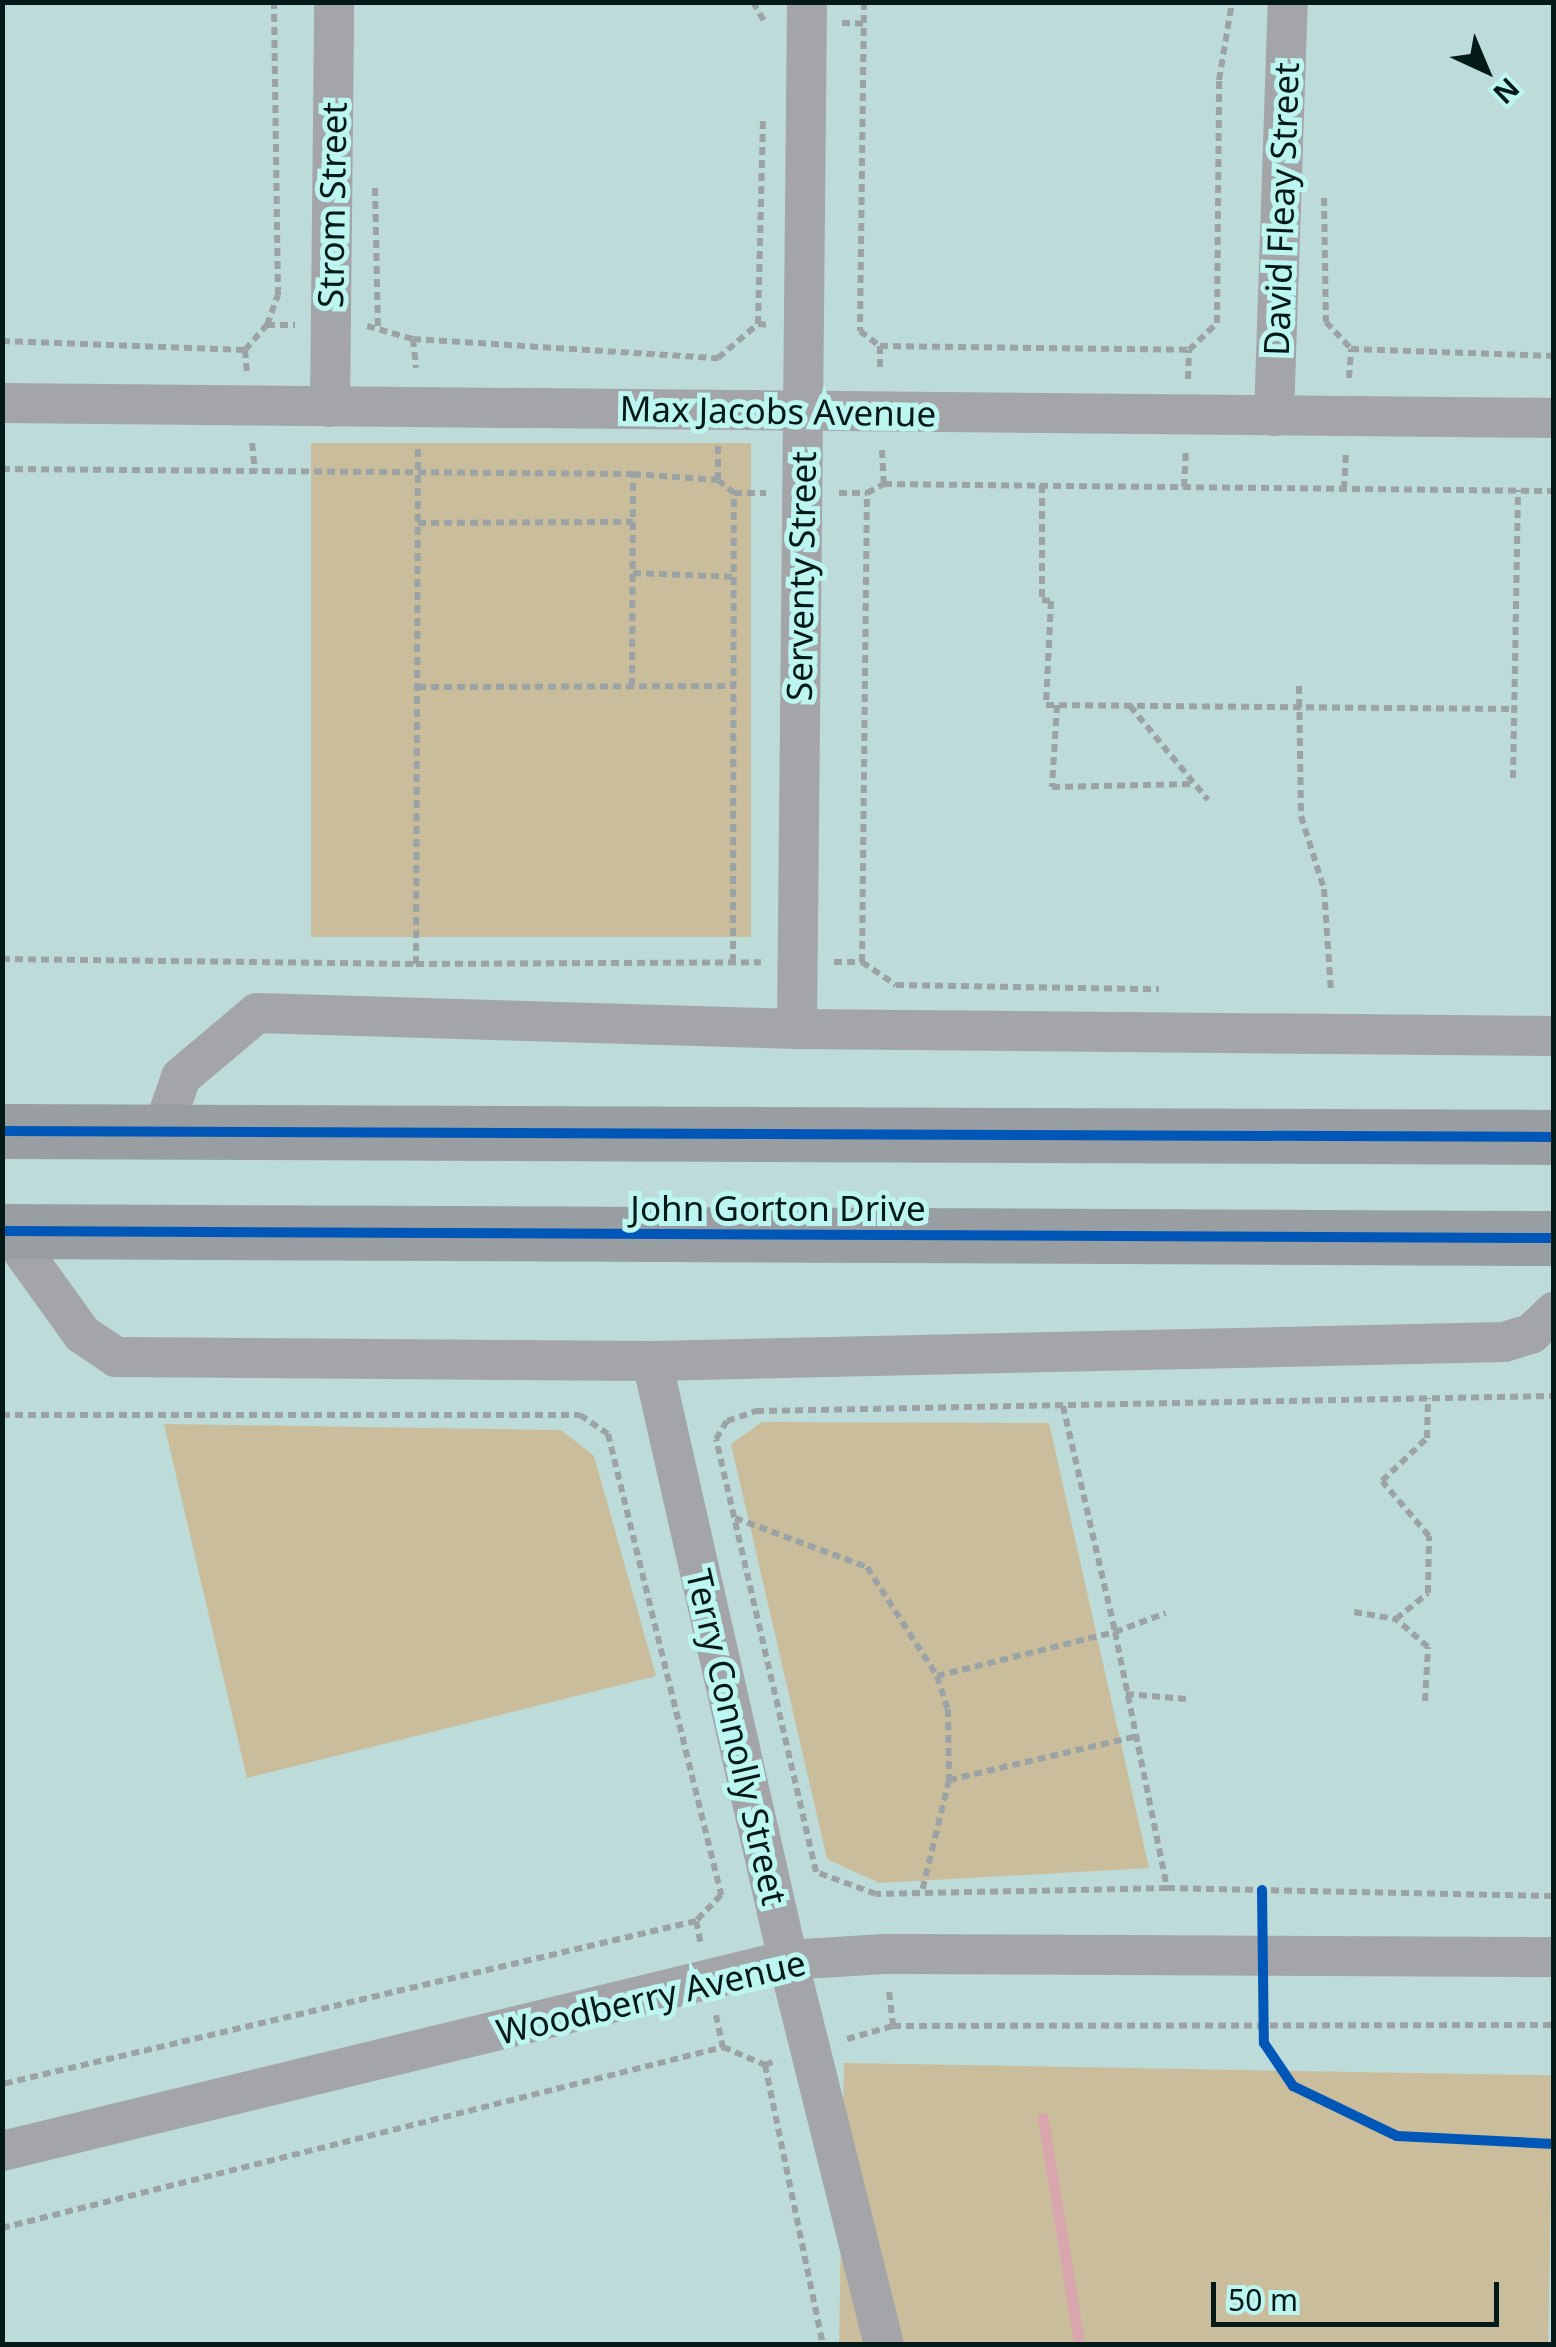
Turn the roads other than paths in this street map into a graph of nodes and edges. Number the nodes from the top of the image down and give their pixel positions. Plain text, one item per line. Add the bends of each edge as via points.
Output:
1 (334, 2) edge
2 (808, 2) edge
3 (1288, 2) edge
4 (2, 404) edge
5 (330, 406) junction
6 (803, 411) junction
7 (1274, 416) junction
8 (1554, 418) edge
9 (797, 1029) junction
10 (1554, 1036) edge
11 (2, 1131) edge
12 (162, 1132) junction
13 (1554, 1137) edge
14 (4, 1233) edge
15 (1554, 1238) edge
16 (1554, 1312) edge
17 (652, 1360) junction
18 (1554, 1957) edge
19 (788, 1960) junction
20 (2, 2152) edge
21 (884, 2344) edge

1 - 5 street, Strom Street
2 - 6 street, Serventy Street
3 - 7 street, David Fleay Street
4 - 5 street, Max Jacobs Avenue
5 - 6 street, Max Jacobs Avenue
6 - 7 street, Max Jacobs Avenue
6 - 9 street, Serventy Street
7 - 8 street, Max Jacobs Avenue
9 - 10 street
9 - 12 street via 258,1012 181,1077
11 - 12 main road, John Gorton Drive
12 - 13 main road, John Gorton Drive
14 - 15 main road, John Gorton Drive
14 - 17 street via 82,1334 116,1356
16 - 17 street via 1530,1334 1504,1342
17 - 19 street, Terry Connolly Street
18 - 19 street, Woodberry Avenue via 884,1954
19 - 20 street, Woodberry Avenue
19 - 21 street, Terry Connolly Street

